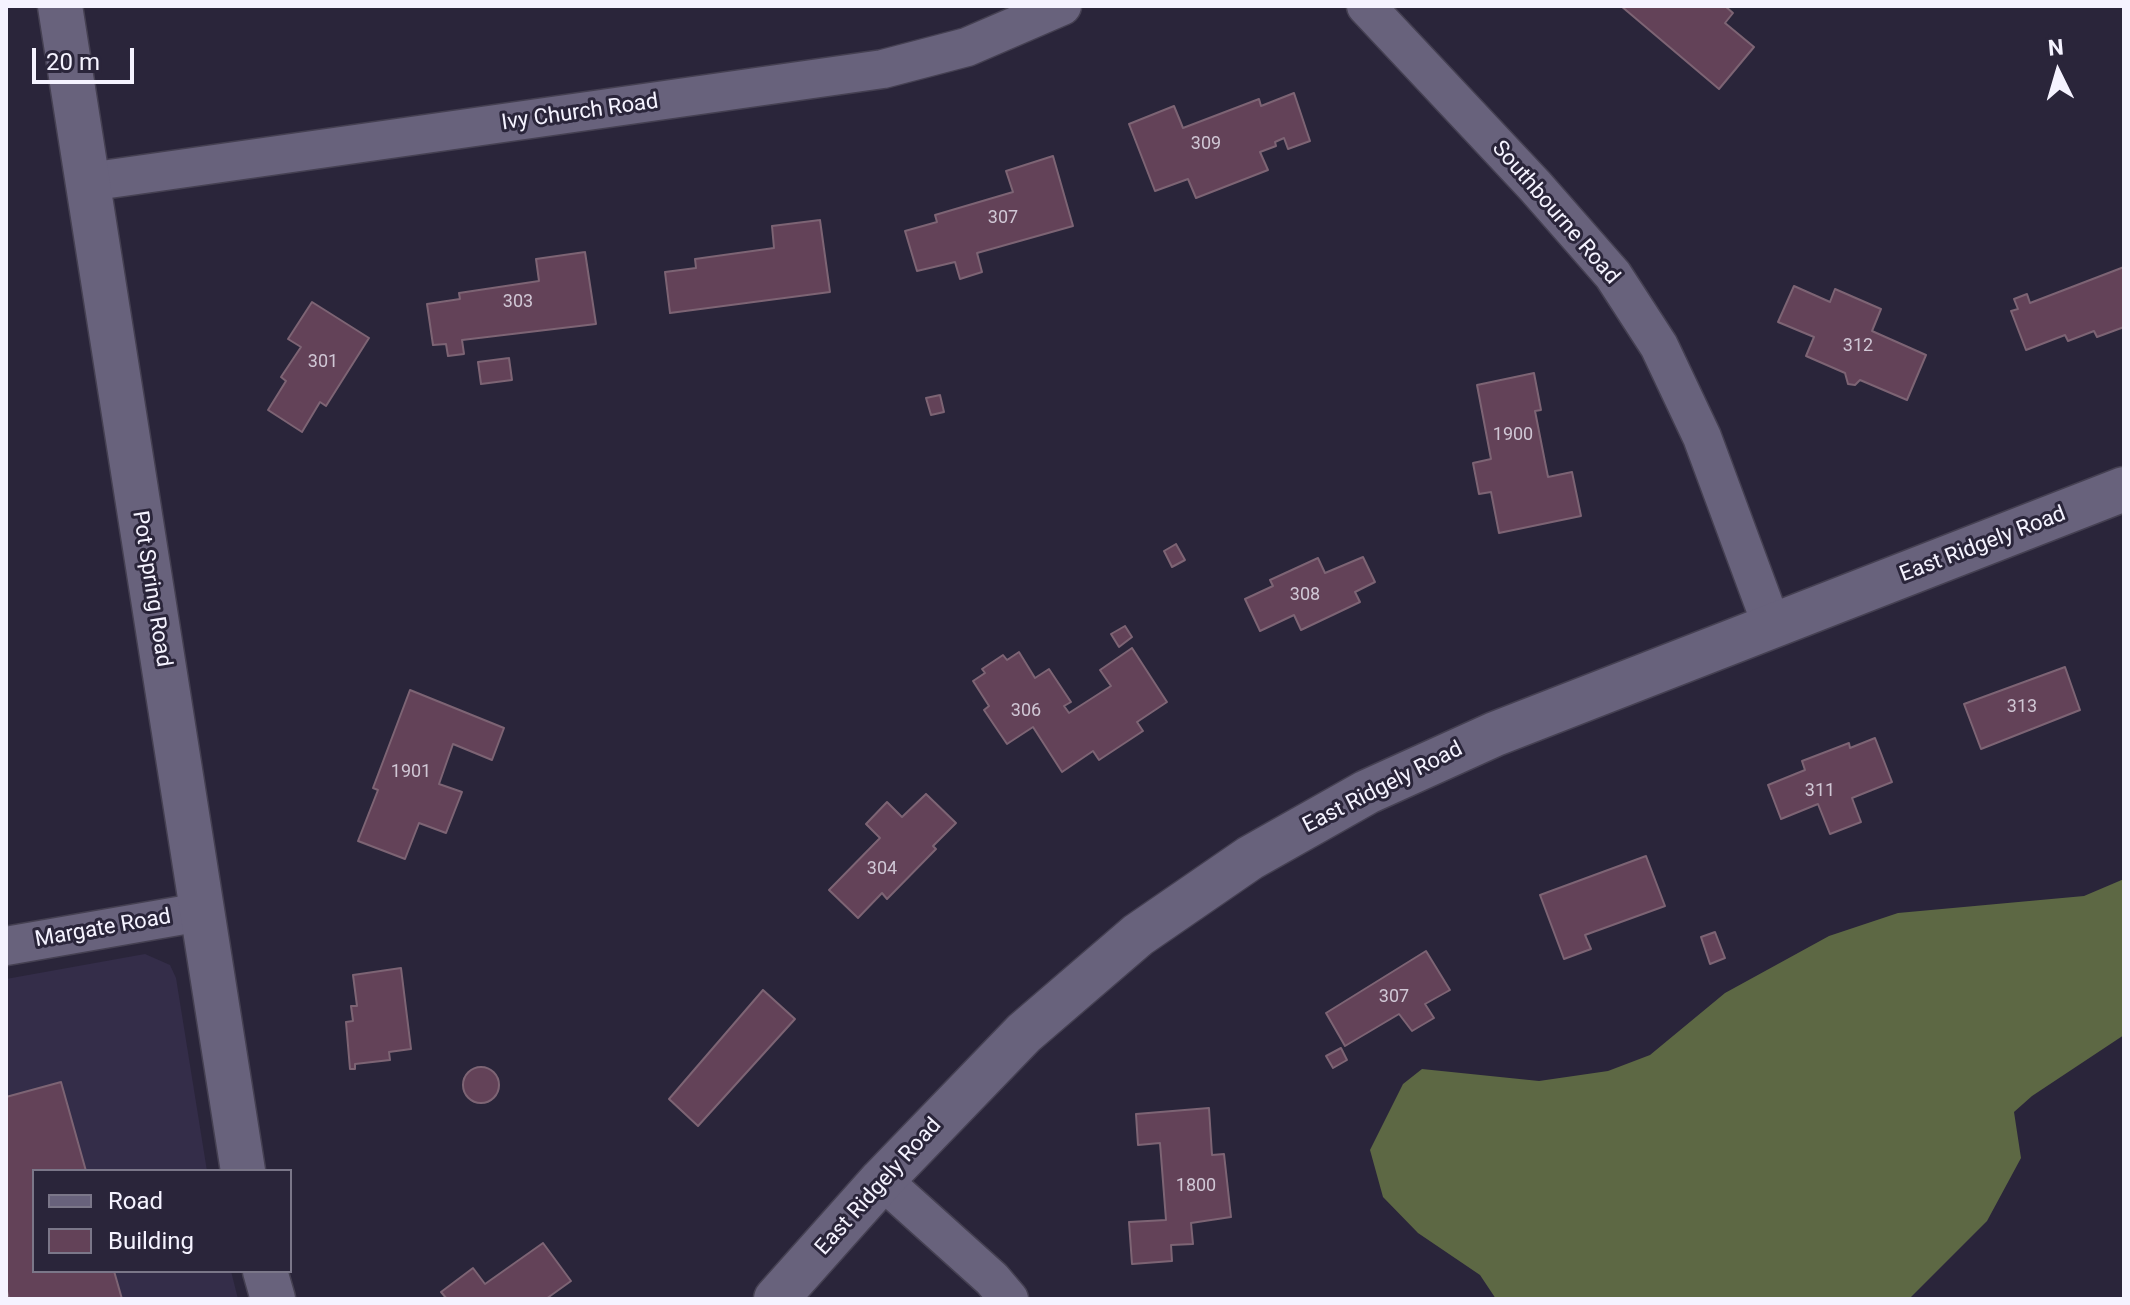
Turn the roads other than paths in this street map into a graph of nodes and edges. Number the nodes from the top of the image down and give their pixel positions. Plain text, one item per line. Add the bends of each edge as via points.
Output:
1 (60, 6) edge
2 (1062, 6) edge
3 (1366, 6) edge
4 (88, 182) junction
5 (2124, 489) edge
6 (1772, 626) junction
7 (201, 912) junction
8 (6, 946) edge
9 (243, 1169) edge
10 (882, 1180) junction
11 (266, 1273) edge
12 (273, 1299) edge
13 (776, 1299) edge
14 (1009, 1299) edge

1 - 4 street, Pot Spring Road
2 - 4 street, Ivy Church Road via 967,47 883,69
3 - 6 street, Southbourne Road via 1613,275 1659,346 1702,437
4 - 7 street, Pot Spring Road
5 - 6 street, East Ridgely Road
6 - 10 street, East Ridgely Road via 1429,762 1250,858 1138,935 1056,1003
7 - 8 street, Margate Road
7 - 9 street, Pot Spring Road
10 - 13 street, East Ridgely Road
10 - 14 street
11 - 12 street

